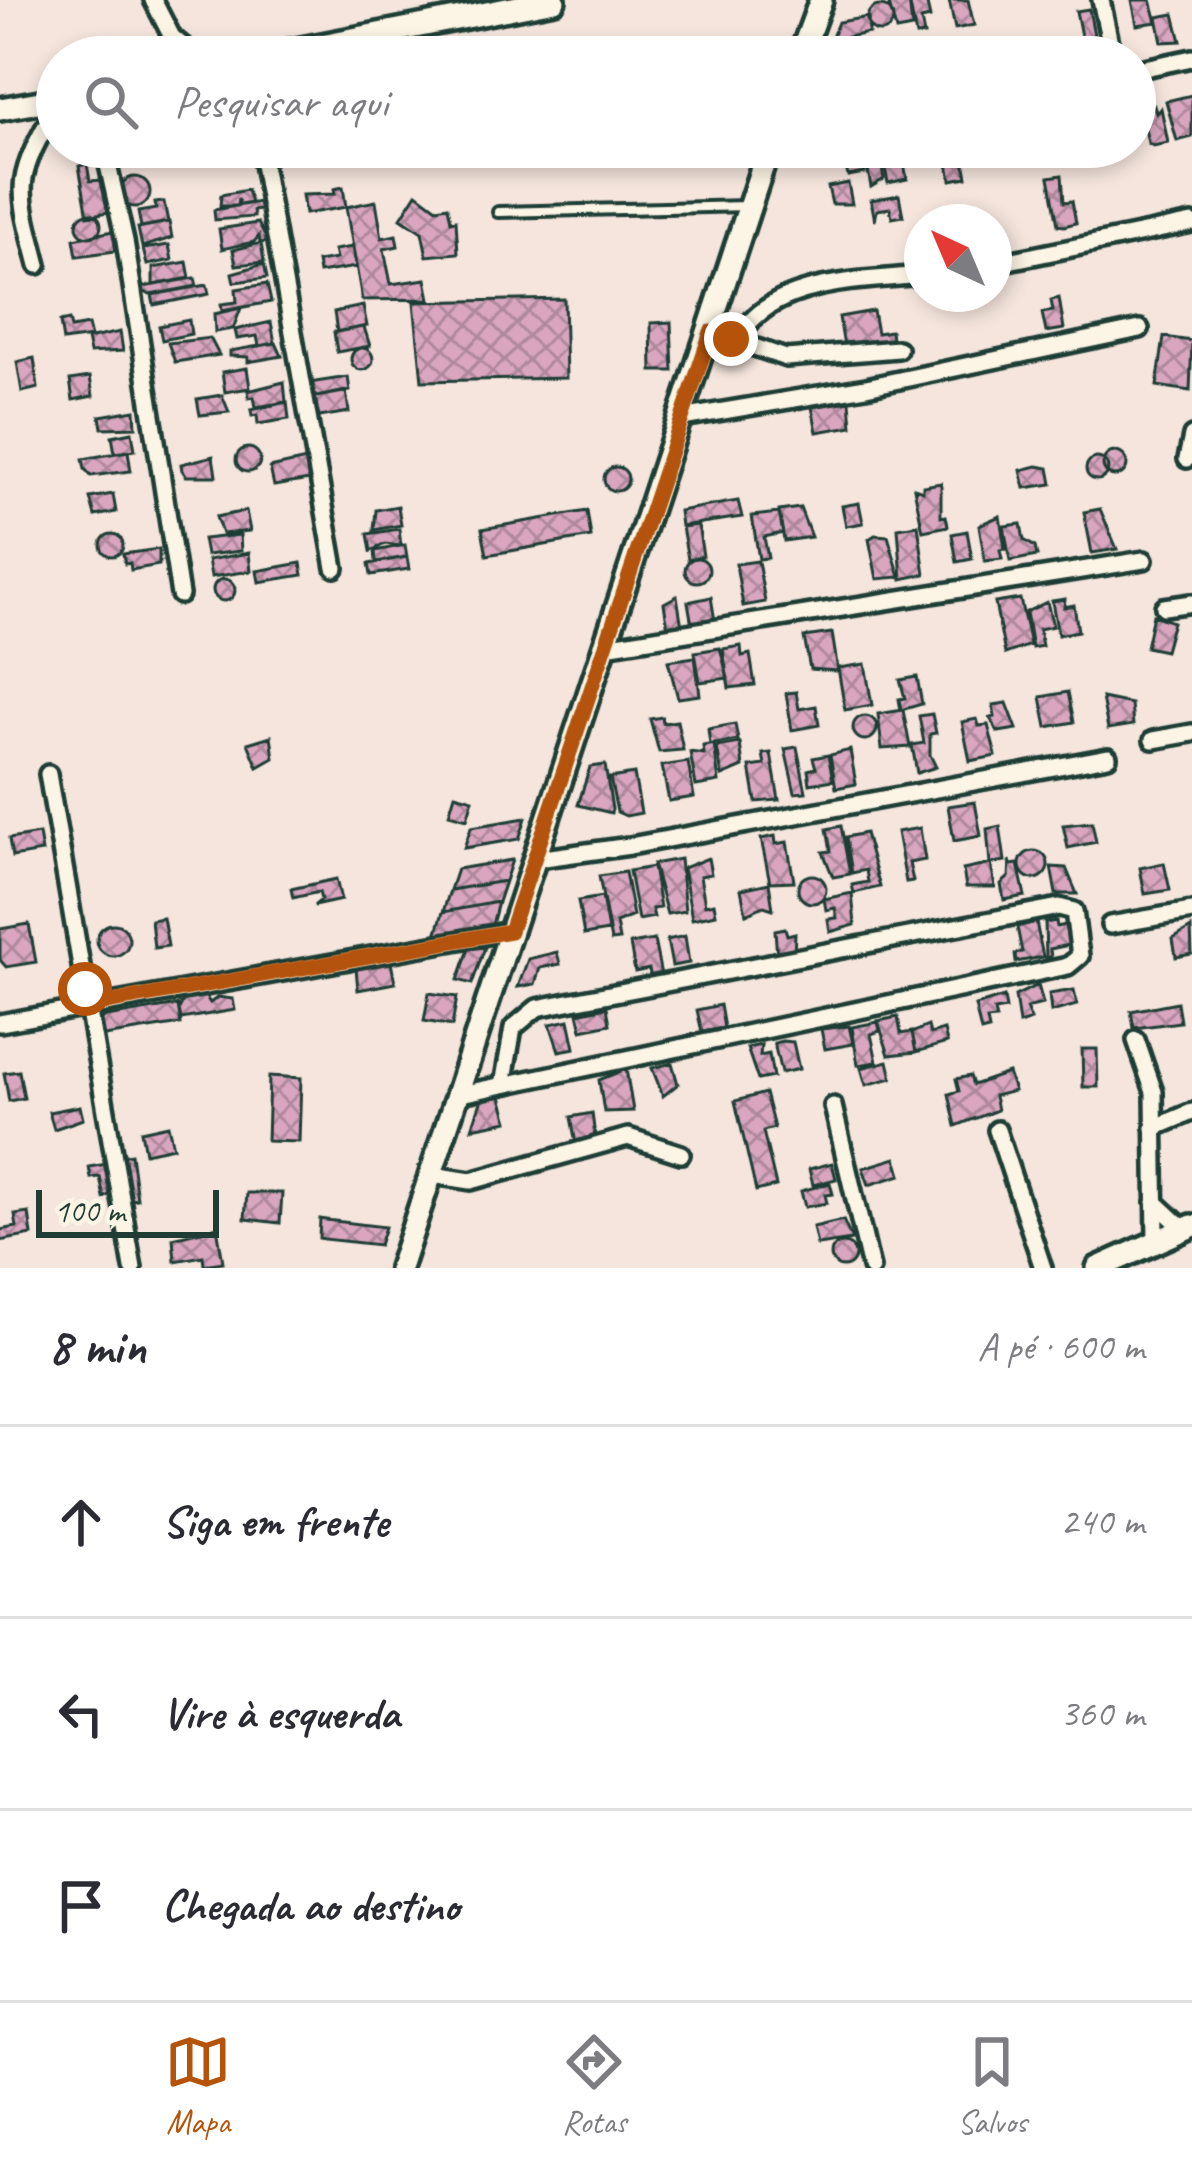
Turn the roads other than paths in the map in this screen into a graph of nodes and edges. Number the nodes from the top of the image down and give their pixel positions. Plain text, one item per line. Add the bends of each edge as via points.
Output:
1 (153, 0) edge
2 (554, 0) edge
3 (821, 0) edge
4 (1101, 0) edge
5 (171, 36) edge
6 (368, 36) edge
7 (808, 36) edge
8 (1109, 36) edge
9 (1192, 58) edge
10 (1156, 66) edge
11 (36, 105) edge
12 (0, 109) edge
13 (36, 144) edge
14 (109, 168) edge
15 (264, 168) edge
16 (763, 168) edge
17 (751, 206) junction
18 (498, 212) dead end
19 (1192, 223) edge
20 (1012, 260) edge
21 (38, 265) dead end
22 (904, 276) edge
23 (1140, 329) dead end
24 (711, 332) junction
25 (738, 341) junction
26 (898, 349) dead end
27 (682, 418) junction
28 (1192, 436) edge
29 (1187, 459) dead end
30 (1144, 560) dead end
31 (335, 568) dead end
32 (180, 595) dead end
33 (1192, 603) edge
34 (1164, 607) dead end
35 (605, 646) junction
36 (1192, 733) edge
37 (1153, 740) dead end
38 (1108, 757) dead end
39 (48, 774) dead end
40 (537, 859) junction
41 (1192, 910) edge
42 (1110, 925) dead end
43 (510, 931) junction
44 (89, 1006) junction
45 (0, 1023) edge
46 (1136, 1040) dead end
47 (502, 1085) junction
48 (456, 1095) junction
49 (833, 1106) dead end
50 (1192, 1112) edge
51 (1154, 1128) junction
52 (998, 1130) dead end
53 (681, 1154) dead end
54 (431, 1175) junction
55 (1155, 1202) junction
56 (1188, 1228) edge
57 (1156, 1241) junction
58 (133, 1268) edge
59 (400, 1268) edge
60 (871, 1268) edge
61 (1043, 1268) edge
62 (1097, 1268) edge

1 - 5 street
2 - 6 street
3 - 7 street
4 - 8 street
9 - 10 street
11 - 12 street
13 - 21 street via 21,174
14 - 32 street
15 - 31 street
16 - 17 street
17 - 18 lane
17 - 24 street
19 - 20 street
22 - 25 street via 779,300 748,318
23 - 27 street
24 - 25 street
24 - 27 street
25 - 26 street via 786,358
27 - 35 street
28 - 29 street
30 - 35 street
33 - 34 street
35 - 40 street
36 - 37 street
38 - 40 street
39 - 44 street
40 - 43 street
41 - 42 street
43 - 44 street
43 - 48 street
44 - 45 street
44 - 58 street
46 - 51 street via 1154,1092
47 - 47 street via 1068,966 1080,956 1074,911 1059,907 537,1008 513,1028
47 - 48 street
48 - 54 street
49 - 60 street
50 - 51 street
51 - 55 street
52 - 61 street
53 - 54 street via 628,1137 471,1181
54 - 59 street
55 - 56 street
55 - 57 street
56 - 57 street
57 - 62 street

